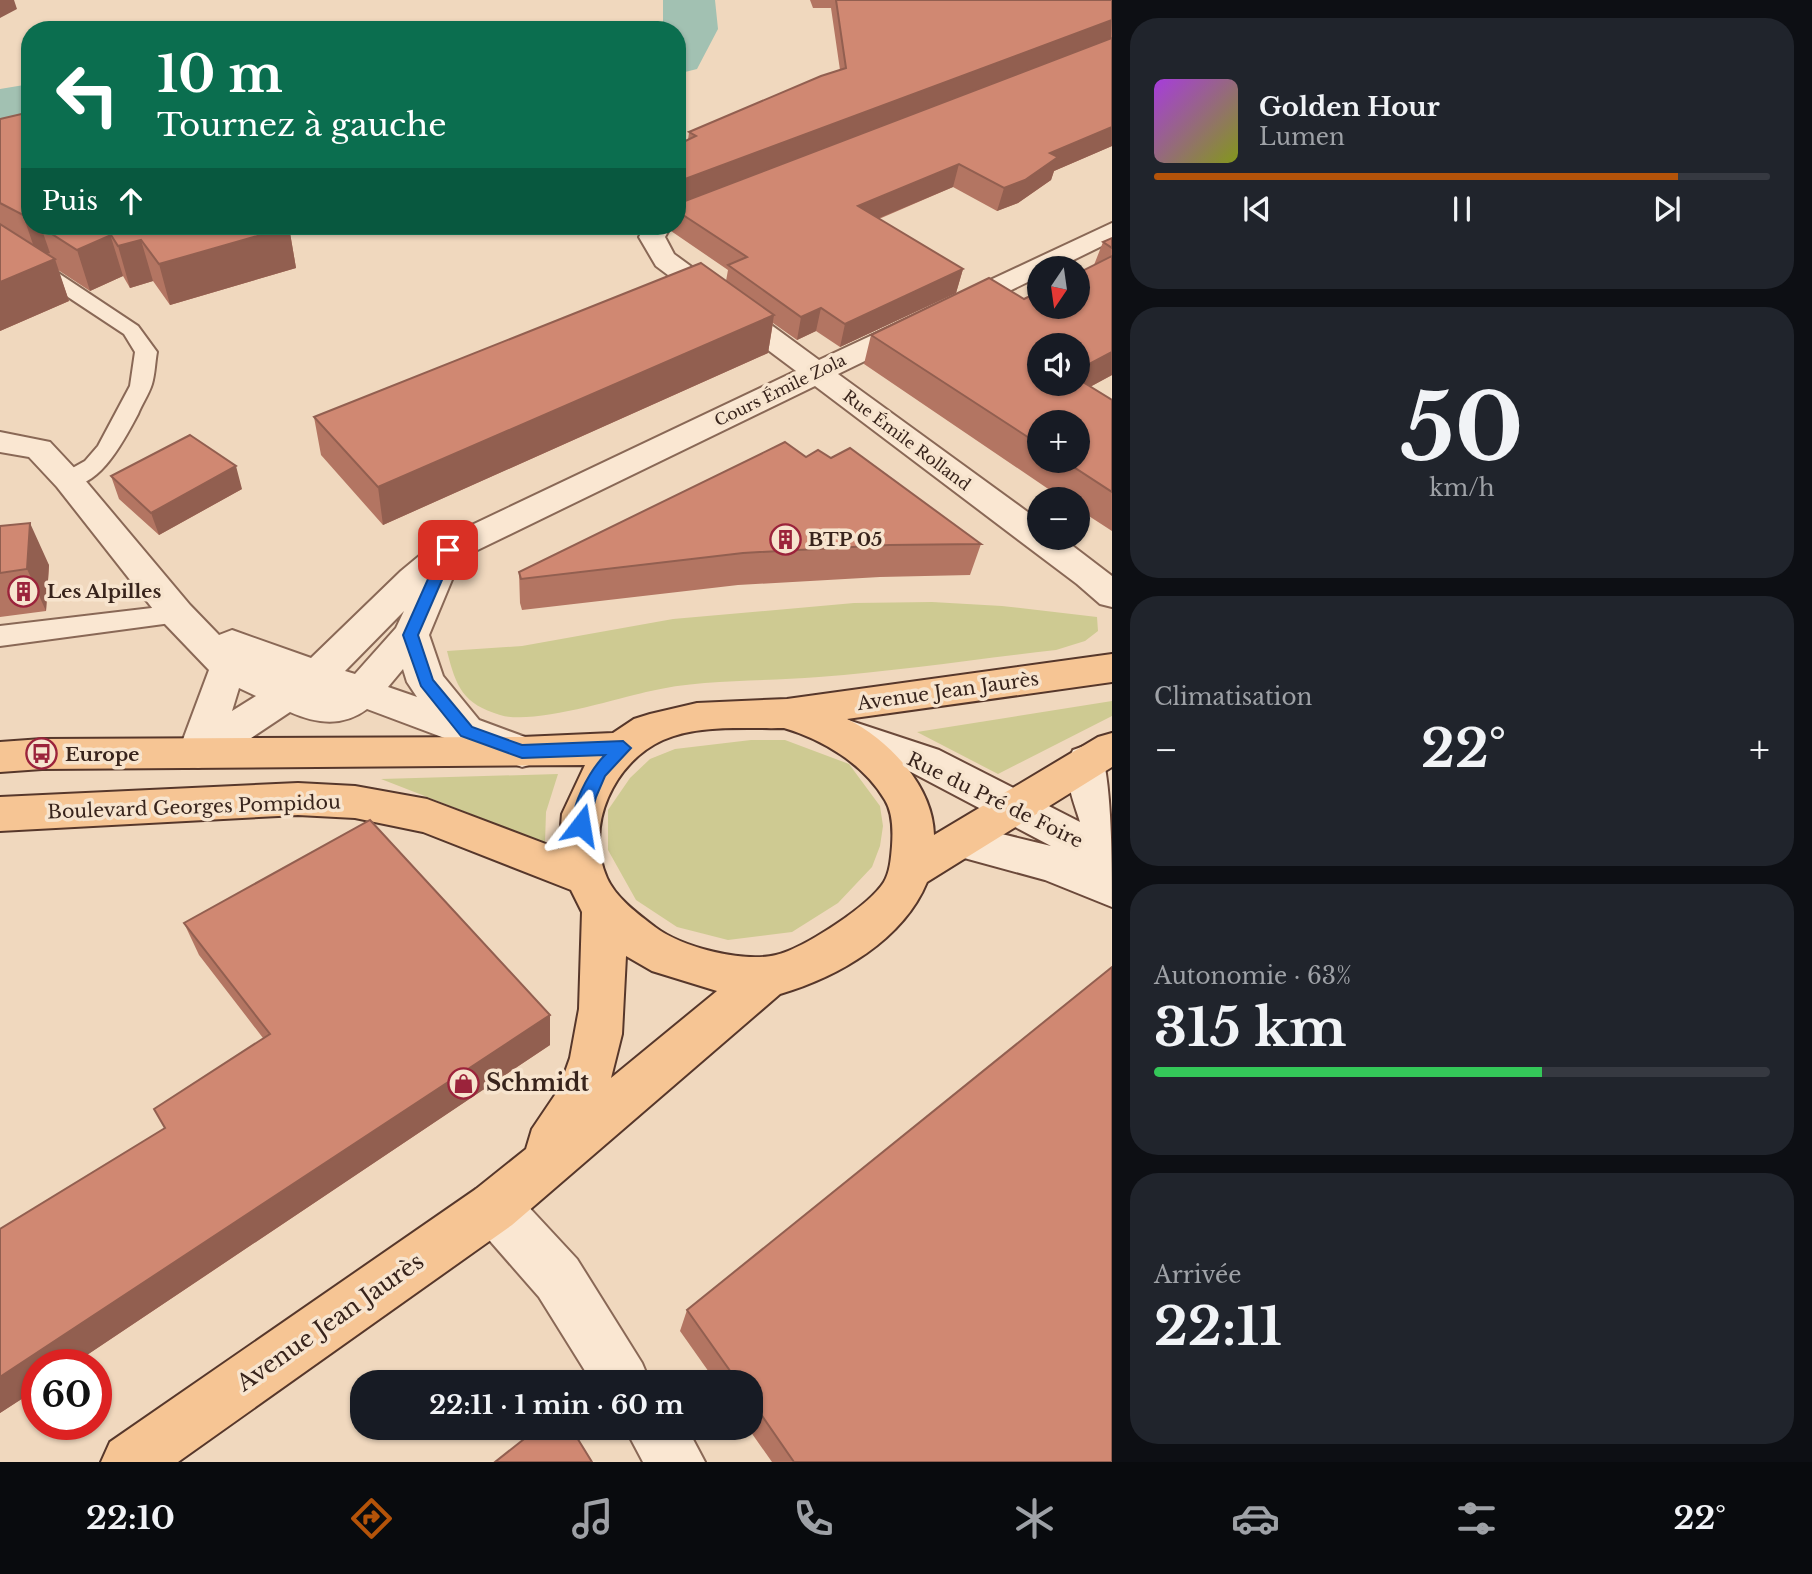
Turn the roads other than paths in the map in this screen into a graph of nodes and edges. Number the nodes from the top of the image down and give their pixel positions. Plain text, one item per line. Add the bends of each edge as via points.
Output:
1 (1112, 231) edge
2 (653, 235) edge
3 (0, 243) edge
4 (57, 259) edge
5 (32, 266) junction
6 (817, 372) junction
7 (0, 442) edge
8 (68, 480) junction
9 (448, 550) junction
10 (1112, 595) edge
11 (183, 620) junction
12 (411, 635) junction
13 (0, 636) edge
14 (228, 667) junction
15 (1112, 668) edge
16 (300, 684) junction
17 (362, 692) junction
18 (784, 713) junction
19 (837, 731) junction
20 (466, 732) junction
21 (623, 748) junction
22 (522, 752) junction
23 (198, 753) junction
24 (1099, 754) edge
25 (0, 757) edge
26 (1015, 808) junction
27 (0, 814) edge
28 (961, 841) junction
29 (1112, 858) edge
30 (910, 871) junction
31 (1112, 889) edge
32 (595, 893) junction
33 (768, 977) junction
34 (511, 1194) junction
35 (616, 1370) edge
36 (661, 1440) edge
37 (130, 1462) edge
38 (676, 1462) edge

1 - 6 street, Cours Émile Zola
2 - 6 street, Rue Émile Rolland via 665,260
3 - 5 lane
4 - 5 lane
5 - 8 lane via 131,330 146,352 141,386 108,450 93,466
6 - 9 street, Cours Émile Zola
6 - 10 street, Rue Émile Rolland
7 - 8 street via 39,449
8 - 11 street
9 - 12 street
9 - 16 street, Cours Émile Zola
11 - 13 lane
11 - 14 street
11 - 16 street
12 - 17 street
12 - 20 street via 426,682
14 - 16 street
14 - 23 street
15 - 18 main road, Avenue Jean Jaurès
16 - 17 street
16 - 23 street, Cours Émile Zola
17 - 20 street
18 - 19 main road
18 - 21 main road, Avenue Jean Jaurès via 684,720 648,730
19 - 26 street, Rue du Pré de Foire via 925,761
19 - 30 main road via 888,771 906,799 914,828
20 - 22 street
21 - 22 main road
21 - 32 main road, Avenue Jean Jaurès via 598,772 587,797 580,849
22 - 23 main road
23 - 25 main road
24 - 26 main road
24 - 29 street via 1095,806
26 - 28 main road
26 - 29 street, Rue du Pré de Foire
27 - 32 main road, Boulevard Georges Pompidou via 298,799 355,802 427,816
28 - 30 main road
28 - 31 street, Rue du Pré de Foire via 1052,864
30 - 33 main road via 902,892 873,924 821,957
32 - 33 main road via 627,930 660,954 708,969
32 - 34 main road, Avenue Jean Jaurès via 603,1006 597,1051 576,1105
33 - 34 main road, Avenue Jean Jaurès
34 - 35 street
34 - 37 main road, Avenue Jean Jaurès
36 - 38 street

